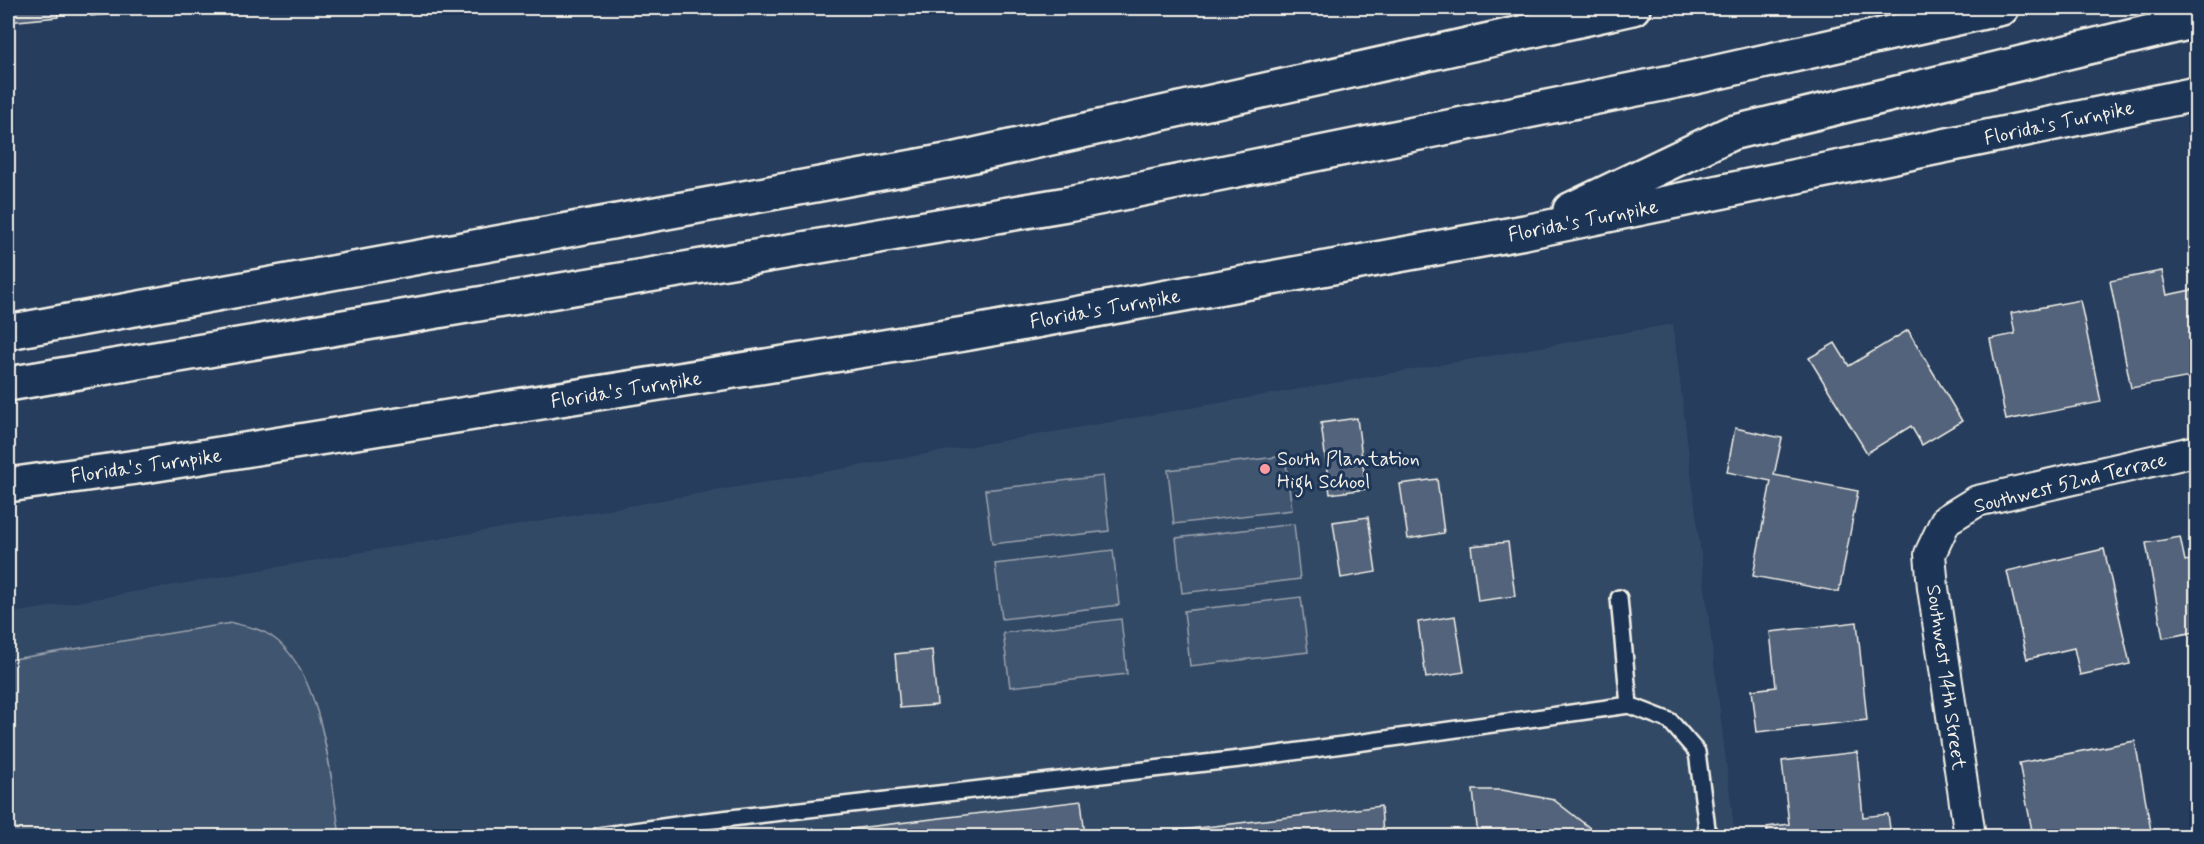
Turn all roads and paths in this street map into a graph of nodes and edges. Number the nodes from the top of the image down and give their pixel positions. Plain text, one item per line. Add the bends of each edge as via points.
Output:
1 (1633, 8) edge
2 (2002, 8) edge
3 (2196, 21) edge
4 (2196, 94) edge
5 (1525, 232) junction
6 (8, 332) edge
7 (8, 384) edge
8 (2196, 451) edge
9 (8, 485) edge
10 (1946, 520) joint
11 (1618, 598) dead end
12 (1629, 705) junction
13 (599, 837) edge
14 (1708, 837) edge
15 (1970, 837) edge

1 - 6 highway via 952,160
2 - 7 highway via 1691,78 1073,203
3 - 5 highway via 1731,133
4 - 5 highway, Florida's Turnpike
5 - 9 highway, Florida's Turnpike via 964,334
8 - 10 street, Southwest 52nd Terrace via 1977,501
10 - 15 street, Southwest 14th Street via 1930,554
11 - 12 lane
12 - 13 lane via 1257,757 705,821
12 - 14 lane via 1670,721 1697,752

